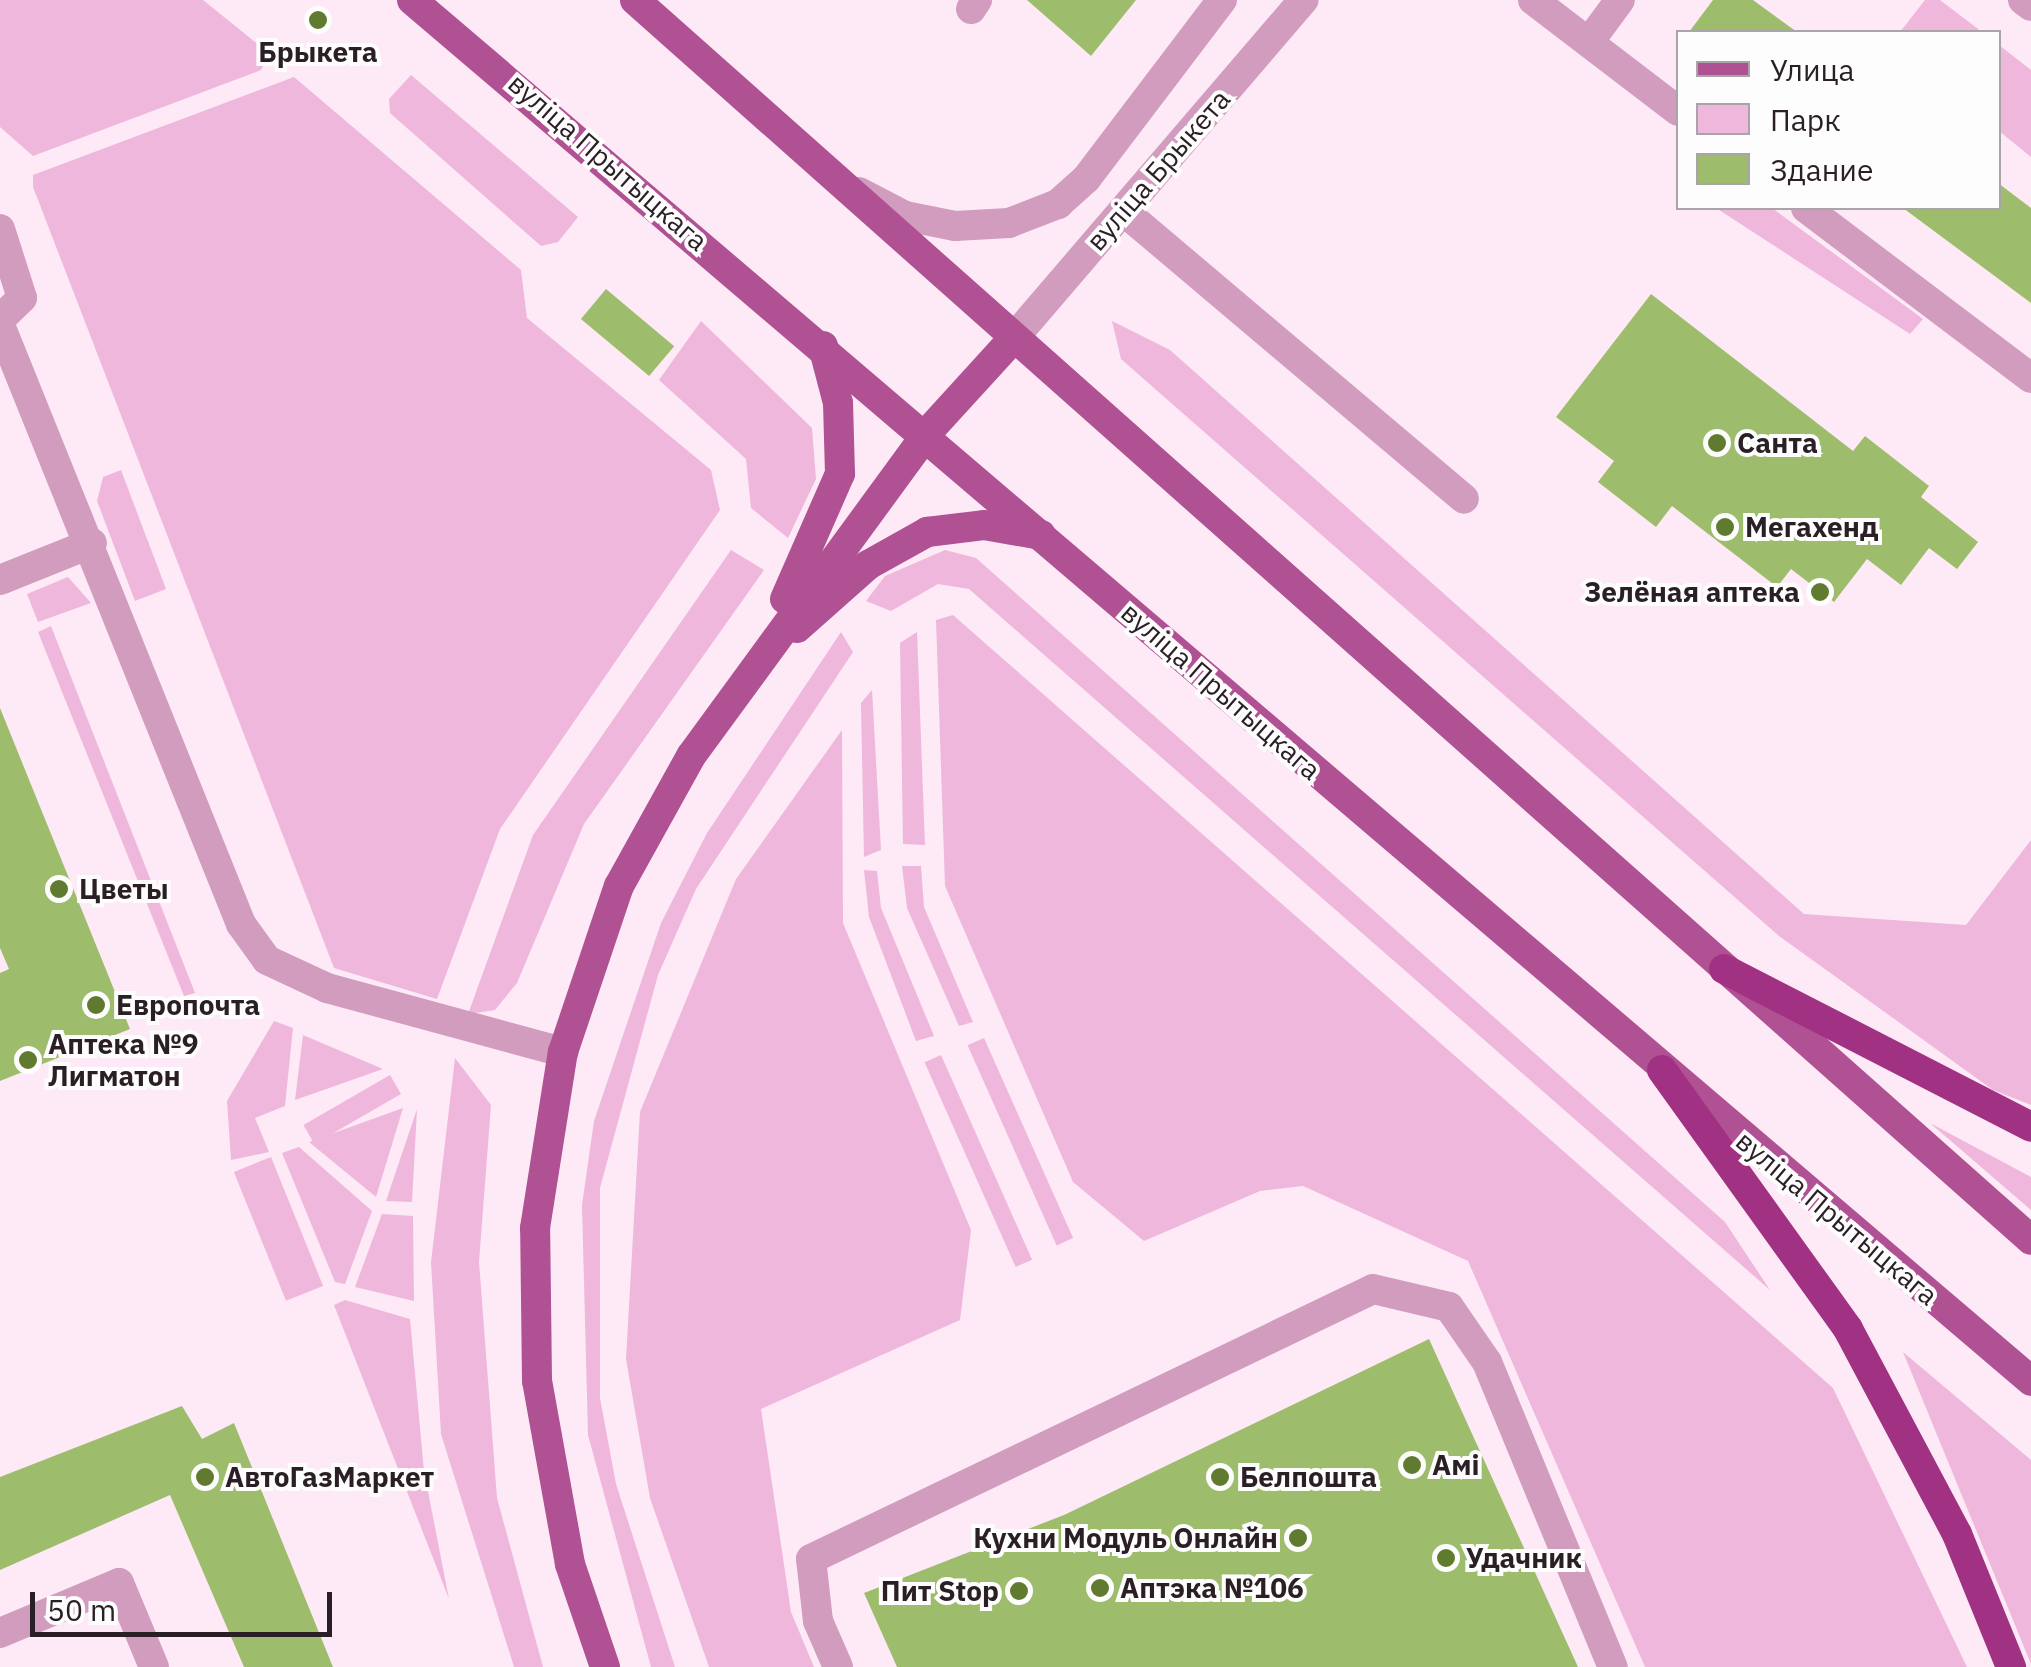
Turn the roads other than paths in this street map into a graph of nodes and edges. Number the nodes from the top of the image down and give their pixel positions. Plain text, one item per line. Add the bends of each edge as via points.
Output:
1 (412, 0) edge
2 (635, 0) edge
3 (1222, 0) edge
4 (1303, 0) edge
5 (1533, 0) edge
6 (1620, 0) edge
7 (2023, 0) edge
8 (2031, 6) edge
9 (1589, 42) junction
10 (1676, 109) edge
11 (843, 184) junction
12 (1809, 210) edge
13 (1127, 214) junction
14 (0, 229) edge
15 (0, 322) edge
16 (1012, 340) junction
17 (823, 346) junction
18 (2031, 378) edge
19 (927, 433) junction
20 (1464, 498) dead end
21 (1044, 536) junction
22 (92, 542) junction
23 (0, 580) edge
24 (748, 671) junction
25 (1724, 970) junction
26 (563, 1052) junction
27 (1662, 1070) junction
28 (2031, 1128) edge
29 (2031, 1240) edge
30 (2031, 1382) edge
31 (1994, 1626) junction
32 (0, 1634) edge
33 (154, 1667) edge
34 (605, 1667) edge
35 (838, 1667) edge
36 (1613, 1667) edge
37 (2003, 1667) edge
38 (2010, 1667) edge

1 - 17 main road, вуліца Прытыцкага
2 - 11 main road
3 - 11 street, вуліца Брыкета via 1086,180 1031,217 956,226 905,216
4 - 13 street, вуліца Брыкета
5 - 9 street
6 - 9 street
7 - 8 street
9 - 10 street
11 - 16 main road
12 - 18 street
13 - 16 street, вуліца Брыкета
13 - 20 street
14 - 15 street via 22,298
15 - 22 street
16 - 19 main road
16 - 25 main road
17 - 19 main road, вуліца Прытыцкага
17 - 24 main road via 838,403 835,499
19 - 21 main road, вуліца Прытыцкага
19 - 24 main road
21 - 24 main road via 952,525 895,545
21 - 27 main road, вуліца Прытыцкага
22 - 23 street
22 - 26 street via 241,924 267,960 327,988
24 - 26 main road via 619,886
25 - 28 highway
25 - 29 main road
26 - 34 main road via 535,1228 537,1381 570,1564
27 - 30 main road, вуліца Прытыцкага
27 - 31 highway via 1848,1329
31 - 37 street
31 - 38 highway
32 - 33 street via 119,1584
35 - 36 street via 818,1622 811,1559 1372,1289 1449,1307 1487,1362

